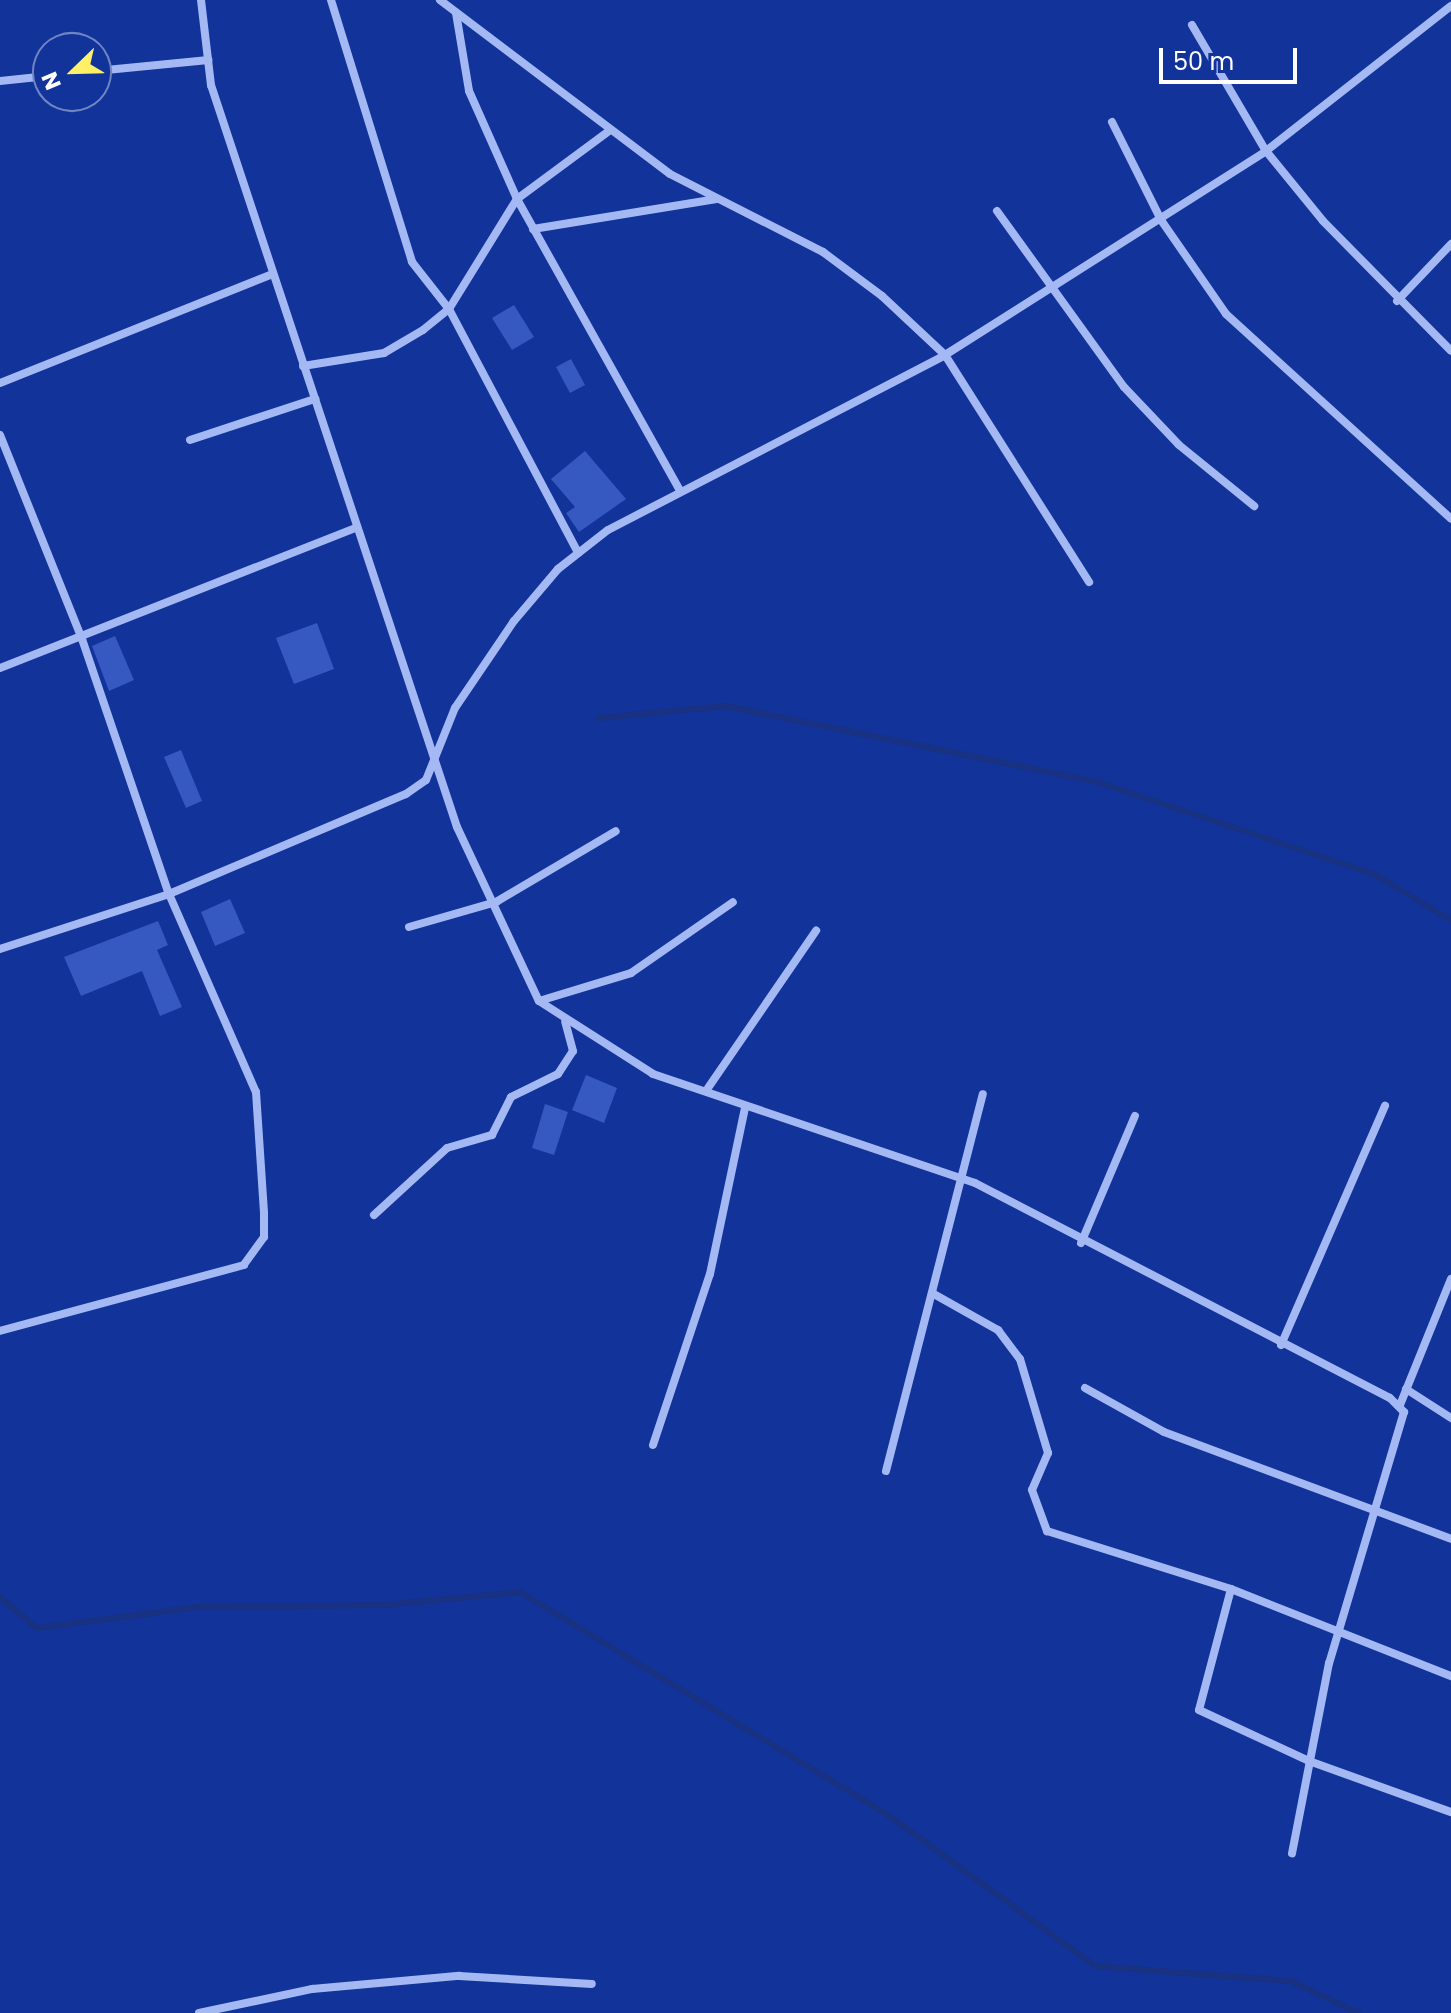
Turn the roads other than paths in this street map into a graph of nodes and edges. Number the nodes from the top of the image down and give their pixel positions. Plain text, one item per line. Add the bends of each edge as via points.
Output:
1 (201, 0) edge
2 (331, 0) edge
3 (440, 0) edge
4 (1451, 6) edge
5 (456, 13) junction
6 (1192, 25) dead end
7 (208, 60) junction
8 (112, 69) edge
9 (32, 78) edge
10 (0, 81) edge
11 (1112, 122) dead end
12 (609, 131) junction
13 (1266, 151) junction
14 (718, 198) junction
15 (517, 199) junction
16 (997, 211) dead end
17 (1161, 220) junction
18 (533, 229) junction
19 (1451, 244) edge
20 (272, 274) junction
21 (1054, 287) junction
22 (1397, 301) junction
23 (449, 309) junction
24 (1451, 351) edge
25 (945, 355) junction
26 (303, 366) junction
27 (0, 383) edge
28 (315, 399) junction
29 (0, 435) edge
30 (190, 440) dead end
31 (679, 489) junction
32 (1254, 506) dead end
33 (1451, 519) edge
34 (356, 528) junction
35 (578, 553) junction
36 (1089, 582) dead end
37 (82, 639) junction
38 (0, 668) edge
39 (436, 763) junction
40 (616, 831) dead end
41 (169, 894) junction
42 (496, 902) junction
43 (733, 902) dead end
44 (409, 927) dead end
45 (816, 931) dead end
46 (0, 949) edge
47 (539, 1001) junction
48 (565, 1021) junction
49 (708, 1088) junction
50 (983, 1094) dead end
51 (1385, 1106) dead end
52 (745, 1108) junction
53 (1135, 1116) dead end
54 (956, 1175) junction
55 (374, 1215) dead end
56 (1081, 1243) junction
57 (1451, 1279) edge
58 (932, 1293) junction
59 (0, 1331) edge
60 (1281, 1345) junction
61 (1085, 1388) dead end
62 (1406, 1389) junction
63 (1400, 1405) junction
64 (1451, 1418) edge
65 (653, 1445) dead end
66 (886, 1471) dead end
67 (1371, 1512) junction
68 (1451, 1539) edge
69 (1231, 1589) junction
70 (1339, 1634) junction
71 (1451, 1676) edge
72 (1309, 1761) junction
73 (1451, 1812) edge
74 (1292, 1853) dead end
75 (592, 1984) dead end
76 (199, 2013) edge

1 - 7 street
2 - 23 street via 412,262
3 - 5 street
4 - 13 street
5 - 12 street
5 - 15 street via 469,91
6 - 13 street
7 - 8 street
7 - 20 street
9 - 10 street
11 - 17 street
12 - 14 street
12 - 15 street
13 - 17 street
13 - 22 street
14 - 18 street
14 - 25 street via 823,252
15 - 18 street
15 - 23 street
16 - 21 street
17 - 21 street
17 - 33 street via 1226,314
18 - 31 street
19 - 22 street
20 - 26 street
20 - 27 street
21 - 25 street
21 - 32 street via 1124,387 1179,445
22 - 24 street
23 - 26 street via 384,353
23 - 35 street
25 - 31 street
25 - 36 street
26 - 28 street
28 - 30 street
28 - 34 street
29 - 37 street
31 - 35 street
34 - 37 street
34 - 39 street
35 - 39 street via 514,621 455,708
37 - 38 street
37 - 41 street
39 - 41 street via 406,794
39 - 42 street via 457,827
40 - 42 street
41 - 46 street
41 - 59 street via 256,1092 264,1237 244,1265
42 - 44 street
42 - 47 street
43 - 47 street via 631,973
45 - 49 street
47 - 48 street
48 - 49 street via 653,1074
48 - 55 street via 573,1051 558,1074 511,1097 492,1135 447,1148
49 - 52 street
50 - 54 street
51 - 60 street
52 - 54 street
52 - 65 street via 710,1274
53 - 56 street
54 - 56 street
54 - 58 street
56 - 60 street
57 - 62 street
58 - 66 street
58 - 69 street via 998,1330 1020,1359 1048,1453 1032,1490 1047,1531 1129,1563
60 - 63 street
61 - 67 street via 1164,1432
62 - 63 street
62 - 64 street
63 - 67 street via 1405,1422
67 - 68 street
67 - 70 street
69 - 70 street
69 - 72 street via 1199,1710
70 - 71 street
70 - 72 street
72 - 73 street
72 - 74 street
75 - 76 street via 459,1976 312,1989

